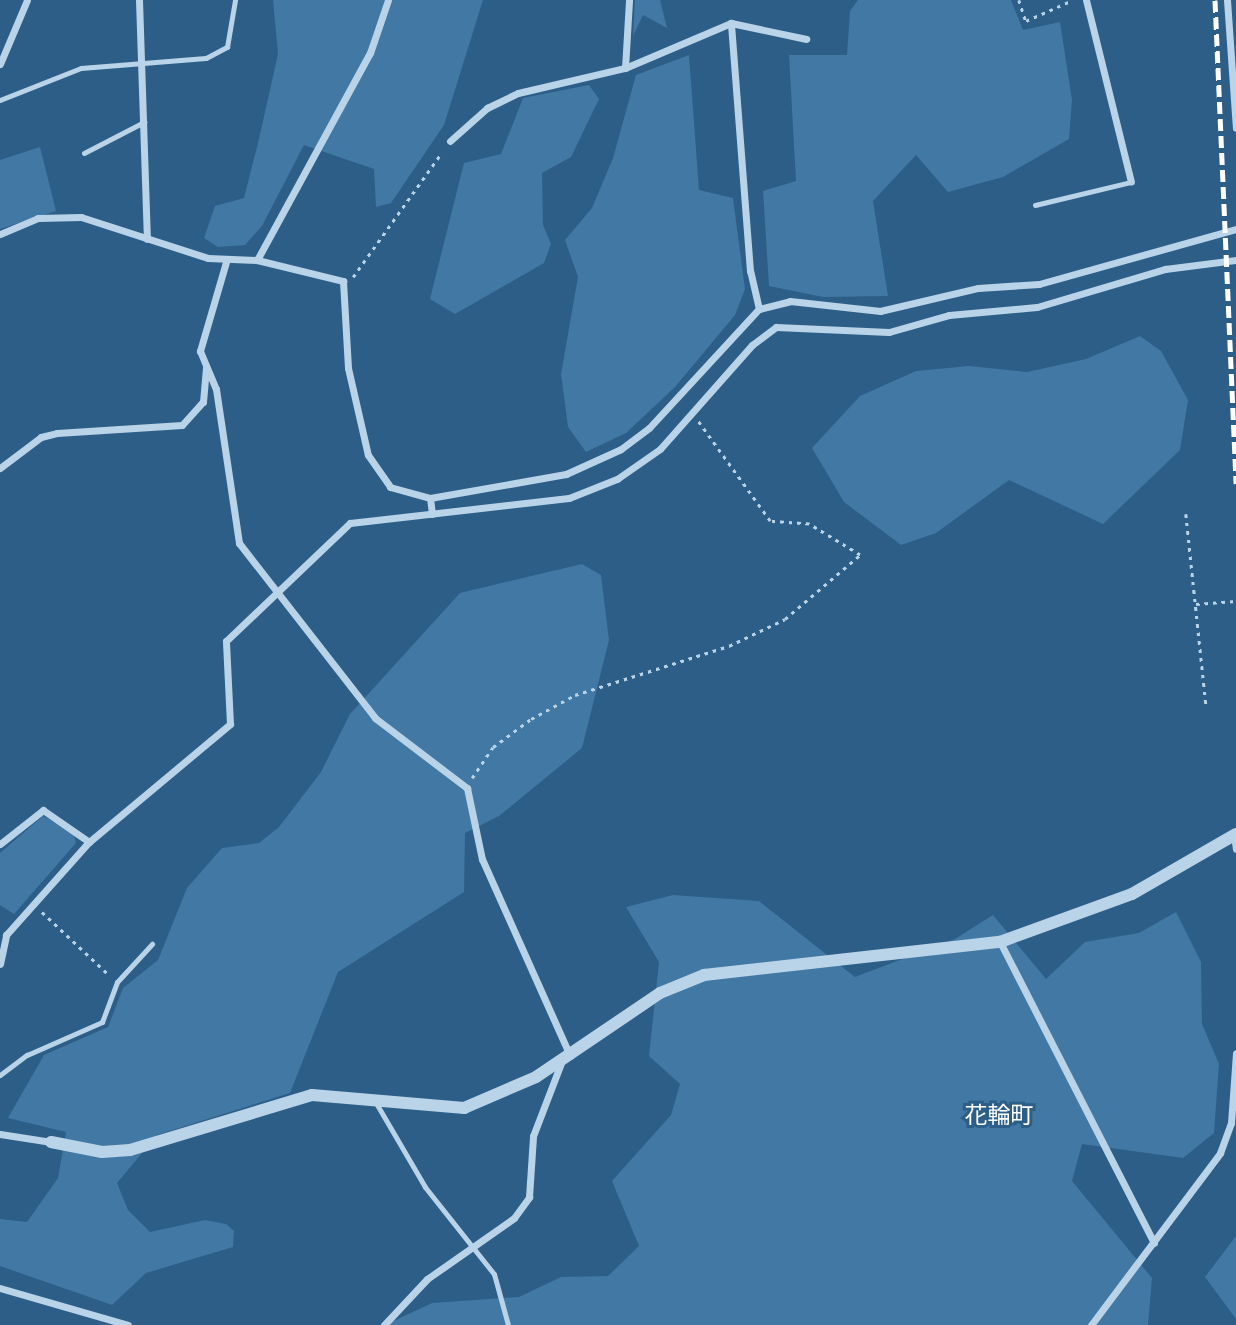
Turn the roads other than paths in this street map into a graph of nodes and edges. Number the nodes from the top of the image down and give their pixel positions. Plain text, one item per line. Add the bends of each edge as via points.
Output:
1 (27, 0) edge
2 (139, 0) edge
3 (235, 0) edge
4 (388, 0) edge
5 (629, 0) edge
6 (1086, 0) edge
7 (1227, 0) edge
8 (732, 23) junction
9 (806, 39) dead end
10 (0, 64) edge
11 (142, 65) junction
12 (625, 68) junction
13 (0, 100) edge
14 (145, 122) junction
15 (1236, 128) edge
16 (450, 141) road end
17 (84, 153) dead end
18 (1131, 182) joint
19 (1035, 205) dead end
20 (1236, 229) edge
21 (0, 234) edge
22 (147, 239) junction
23 (257, 260) junction
24 (1236, 260) edge
25 (226, 262) junction
26 (759, 309) junction
27 (206, 366) junction
28 (0, 468) edge
29 (430, 498) junction
30 (432, 514) junction
31 (278, 590) junction
32 (1235, 834) edge
33 (89, 842) junction
34 (0, 845) edge
35 (1236, 849) edge
36 (1000, 942) junction
37 (152, 944) dead end
38 (0, 964) edge
39 (1236, 1053) edge
40 (566, 1057) junction
41 (0, 1075) edge
42 (375, 1100) junction
43 (0, 1134) edge
44 (51, 1142) joint
45 (1154, 1243) junction
46 (475, 1248) junction
47 (0, 1288) edge
48 (128, 1325) edge
49 (384, 1325) edge
50 (508, 1325) edge
51 (1091, 1325) edge

1 - 10 street
2 - 11 street
3 - 11 lane via 228,47 206,58
4 - 23 street via 370,53
5 - 12 street
6 - 18 street
7 - 15 street
8 - 9 street
8 - 12 street
8 - 26 street via 750,271
11 - 13 lane via 53,74
11 - 14 street
12 - 16 street via 518,93 486,108
14 - 17 lane
14 - 22 street
18 - 19 lane
20 - 26 street via 1039,284 978,288 880,311 790,301
21 - 22 street via 38,218 81,217
22 - 25 street
23 - 25 street
23 - 29 street via 343,281 348,368 368,455 390,487
24 - 30 street via 1166,269 1037,307 949,315 889,332 776,327 752,345 639,466 594,490
25 - 27 street via 200,351
26 - 29 street via 649,428 594,465
27 - 28 street via 204,402 182,425 57,433 41,437
27 - 31 street via 216,389 239,543
29 - 30 street
30 - 31 street via 350,523
31 - 33 street via 226,641 230,724
31 - 40 street via 375,718 467,788 482,859
32 - 35 street
32 - 36 street via 1132,894
33 - 34 street via 43,810
33 - 38 street via 6,935
36 - 40 street via 704,975 660,993
36 - 45 street
37 - 41 lane via 117,982 102,1022 89,1032 27,1055
39 - 45 street via 1231,1123 1220,1153
40 - 42 street via 464,1108
40 - 46 street via 533,1136 529,1197
42 - 44 street via 313,1095 130,1150 102,1152
42 - 46 lane via 425,1187
43 - 44 street
45 - 51 street
46 - 49 street via 428,1279
46 - 50 lane via 494,1274
47 - 48 street

